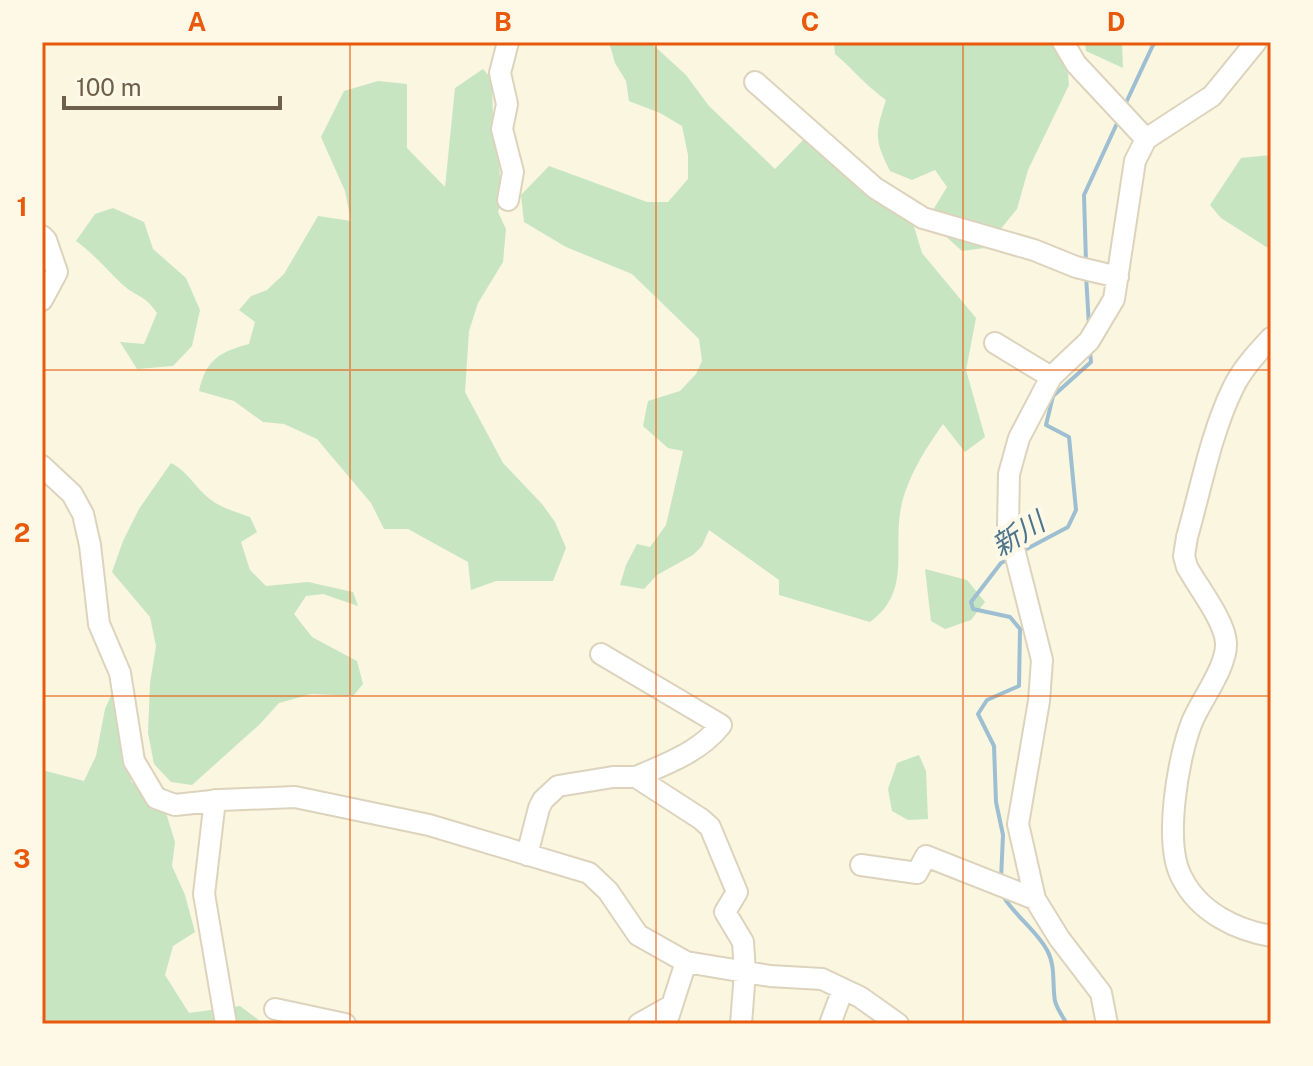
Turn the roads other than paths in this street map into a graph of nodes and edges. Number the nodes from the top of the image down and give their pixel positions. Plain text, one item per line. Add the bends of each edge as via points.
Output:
1 (508, 42) edge
2 (1063, 42) edge
3 (1256, 42) edge
4 (755, 82) dead end
5 (1146, 139) junction
6 (508, 200) dead end
7 (42, 236) edge
8 (1109, 275) junction
9 (42, 300) edge
10 (1271, 338) edge
11 (995, 343) dead end
12 (1051, 377) junction
13 (42, 466) edge
14 (601, 654) dead end
15 (636, 777) junction
16 (215, 800) junction
17 (527, 855) junction
18 (861, 865) dead end
19 (1035, 899) junction
20 (1271, 936) edge
21 (686, 962) junction
22 (745, 972) junction
23 (843, 989) junction
24 (275, 1009) dead end
25 (669, 1015) edge
26 (226, 1024) edge
27 (345, 1024) edge
28 (639, 1024) edge
29 (741, 1024) edge
30 (830, 1024) edge
31 (898, 1024) edge
32 (1107, 1024) edge

1 - 6 street via 500,73 507,104 502,129 513,172
2 - 5 street via 1076,64
3 - 5 street via 1212,96
4 - 8 street via 875,188 923,218
5 - 8 street via 1135,161
7 - 9 street via 57,272
8 - 12 street via 1114,299 1089,341
10 - 20 street via 1234,386 1187,537 1187,567 1223,630 1226,645 1182,754 1174,843 1182,879 1196,896 1232,926
11 - 12 street
12 - 19 street via 1019,438 1009,474 1008,525 1042,660 1018,824
13 - 16 street via 72,494 83,514 99,624 120,673 134,761 156,798 175,805
14 - 15 street via 721,725 681,757
15 - 17 street via 558,786 539,808
15 - 22 street via 710,827 737,892 725,912 743,942
16 - 17 street via 295,797 429,825
16 - 26 street via 204,894
17 - 21 street via 589,873 638,935
18 - 19 street via 917,873 926,856
19 - 32 street via 1101,993
21 - 22 street
21 - 25 street
22 - 23 street via 822,979
22 - 29 street
23 - 30 street
23 - 31 street
24 - 27 street
25 - 28 street

